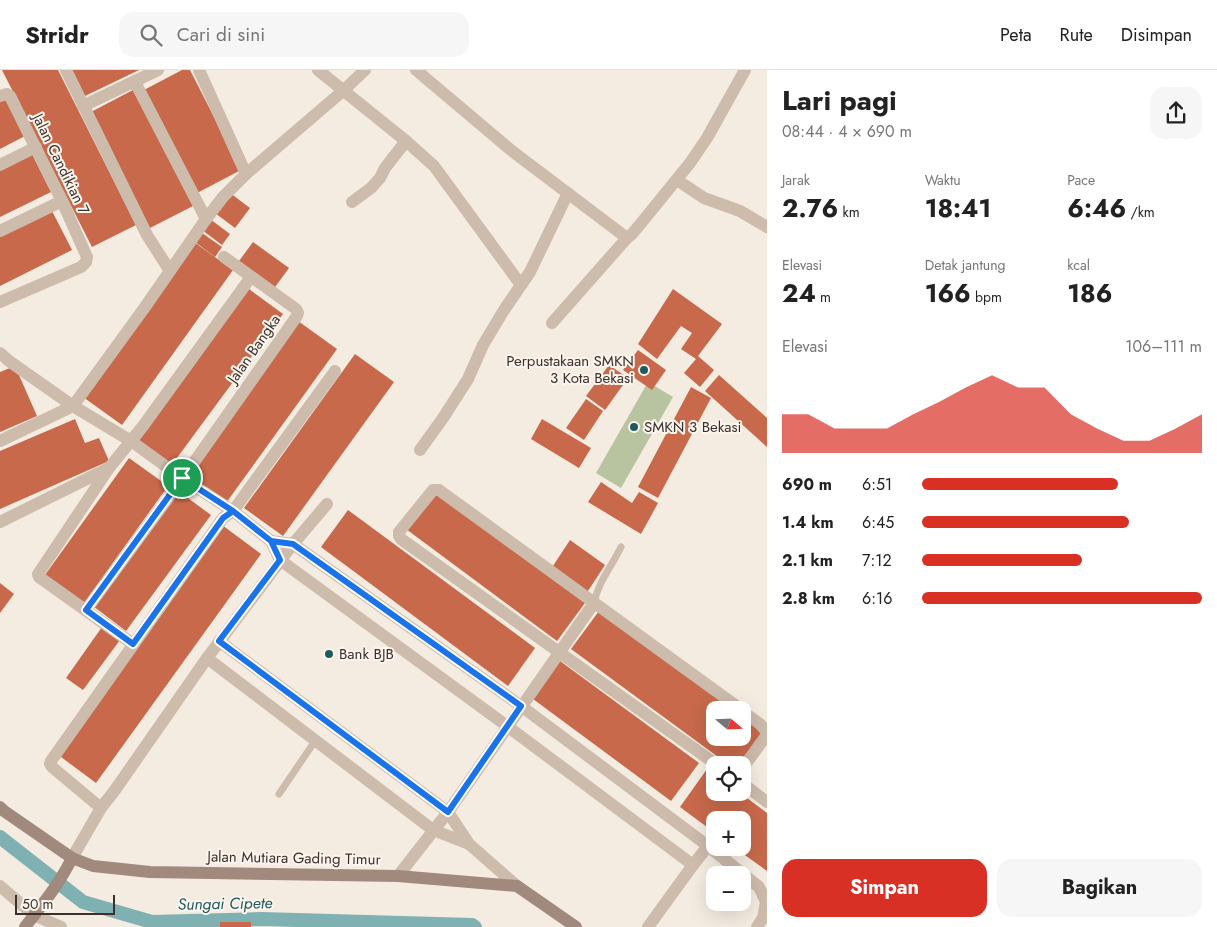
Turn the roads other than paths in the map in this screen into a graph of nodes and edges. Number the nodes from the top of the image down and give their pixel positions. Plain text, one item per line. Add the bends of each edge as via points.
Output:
1 (66, 70) edge
2 (158, 70) edge
3 (199, 70) edge
4 (318, 70) edge
5 (365, 70) edge
6 (416, 70) edge
7 (745, 70) edge
8 (134, 82) junction
9 (344, 90) junction
10 (0, 96) edge
11 (83, 106) junction
12 (406, 141) junction
13 (36, 147) junction
14 (0, 165) edge
15 (246, 174) junction
16 (677, 180) junction
17 (568, 193) junction
18 (62, 200) junction
19 (352, 202) dead end
20 (206, 219) junction
21 (767, 227) edge
22 (0, 231) edge
23 (627, 238) junction
24 (224, 257) dead end
25 (170, 271) junction
26 (251, 277) junction
27 (521, 285) junction
28 (0, 302) edge
29 (552, 323) dead end
30 (3, 359) edge
31 (335, 371) dead end
32 (74, 406) junction
33 (0, 441) edge
34 (132, 441) junction
35 (420, 450) dead end
36 (109, 468) junction
37 (182, 478) junction
38 (327, 504) dead end
39 (233, 511) junction
40 (0, 522) edge
41 (271, 541) junction
42 (293, 544) junction
43 (621, 547) dead end
44 (280, 560) junction
45 (594, 603) junction
46 (86, 610) junction
47 (219, 641) junction
48 (133, 644) junction
49 (559, 653) junction
50 (207, 658) junction
51 (730, 701) edge
52 (521, 706) junction
53 (751, 717) edge
54 (507, 726) junction
55 (767, 732) edge
56 (316, 740) junction
57 (706, 757) edge
58 (751, 757) edge
59 (751, 790) edge
60 (279, 794) dead end
61 (767, 802) edge
62 (0, 807) edge
63 (101, 808) junction
64 (448, 812) junction
65 (433, 830) junction
66 (469, 844) junction
67 (706, 845) edge
68 (706, 849) edge
69 (720, 856) edge
70 (69, 863) junction
71 (693, 865) junction
72 (398, 876) junction
73 (0, 886) edge
74 (517, 886) junction
75 (34, 915) junction
76 (25, 927) edge
77 (62, 927) edge
78 (576, 927) edge
79 (648, 927) edge
80 (757, 927) edge

1 - 11 street
2 - 8 street
3 - 15 street
4 - 9 street
5 - 9 street
6 - 17 street via 512,151
7 - 16 street via 707,138
8 - 11 street
8 - 20 street
9 - 12 street
9 - 15 street
10 - 13 street, Jalan Candikian 7 via 10,96
11 - 25 street via 147,235
12 - 19 street via 380,178
12 - 27 street via 434,166
13 - 14 street
13 - 18 street, Jalan Candikian 7
15 - 20 street
16 - 21 street via 704,198 740,211
16 - 23 street
17 - 23 street
17 - 27 street
18 - 22 street
18 - 28 street, Jalan Candikian 7 via 86,262 82,267
20 - 25 street
23 - 29 street
24 - 26 street, Jalan Bangka
25 - 32 street
26 - 34 street
26 - 37 street, Jalan Bangka via 296,309 297,316
27 - 35 street via 483,345 468,379
30 - 32 street
31 - 39 street
32 - 33 street
32 - 34 street
34 - 36 street
34 - 37 street
36 - 40 street
36 - 46 street via 38,574
37 - 39 street
37 - 46 street, Jalan Bangka
38 - 42 street
39 - 41 street
39 - 48 street via 223,518
41 - 42 street
41 - 44 street
42 - 44 street
42 - 52 street
43 - 45 lane via 598,588
44 - 47 street
44 - 54 street
45 - 49 street
45 - 49 street via 439,490 433,490 400,532 401,539
45 - 51 street
46 - 48 street
47 - 50 street
47 - 64 street, Jalan Mutiara Gading Timur
48 - 63 street via 50,764
49 - 52 street
49 - 57 street
50 - 56 street, Jalan Mutiara Gading Timur
50 - 63 street
52 - 54 street
52 - 67 street
53 - 55 street
54 - 64 street
54 - 71 street
55 - 58 street
56 - 60 lane
56 - 65 street, Jalan Mutiara Gading Timur
59 - 61 street
62 - 70 main road, Jalan Mutiara Gading Timur
63 - 70 street
64 - 65 street
64 - 66 street, Jalan Mutiara Gading Timur
65 - 66 street, Jalan Mutiara Gading Timur
65 - 72 street
66 - 74 street, Jalan Mutiara Gading Timur
68 - 71 street
69 - 80 street via 759,887 766,902 764,918
70 - 72 main road, Jalan Mutiara Gading Timur via 150,872
70 - 75 main road
71 - 79 street
72 - 74 main road, Jalan Mutiara Gading Timur
73 - 75 street
74 - 78 main road, Jalan Mutiara Gading Timur
75 - 76 main road
75 - 77 street

